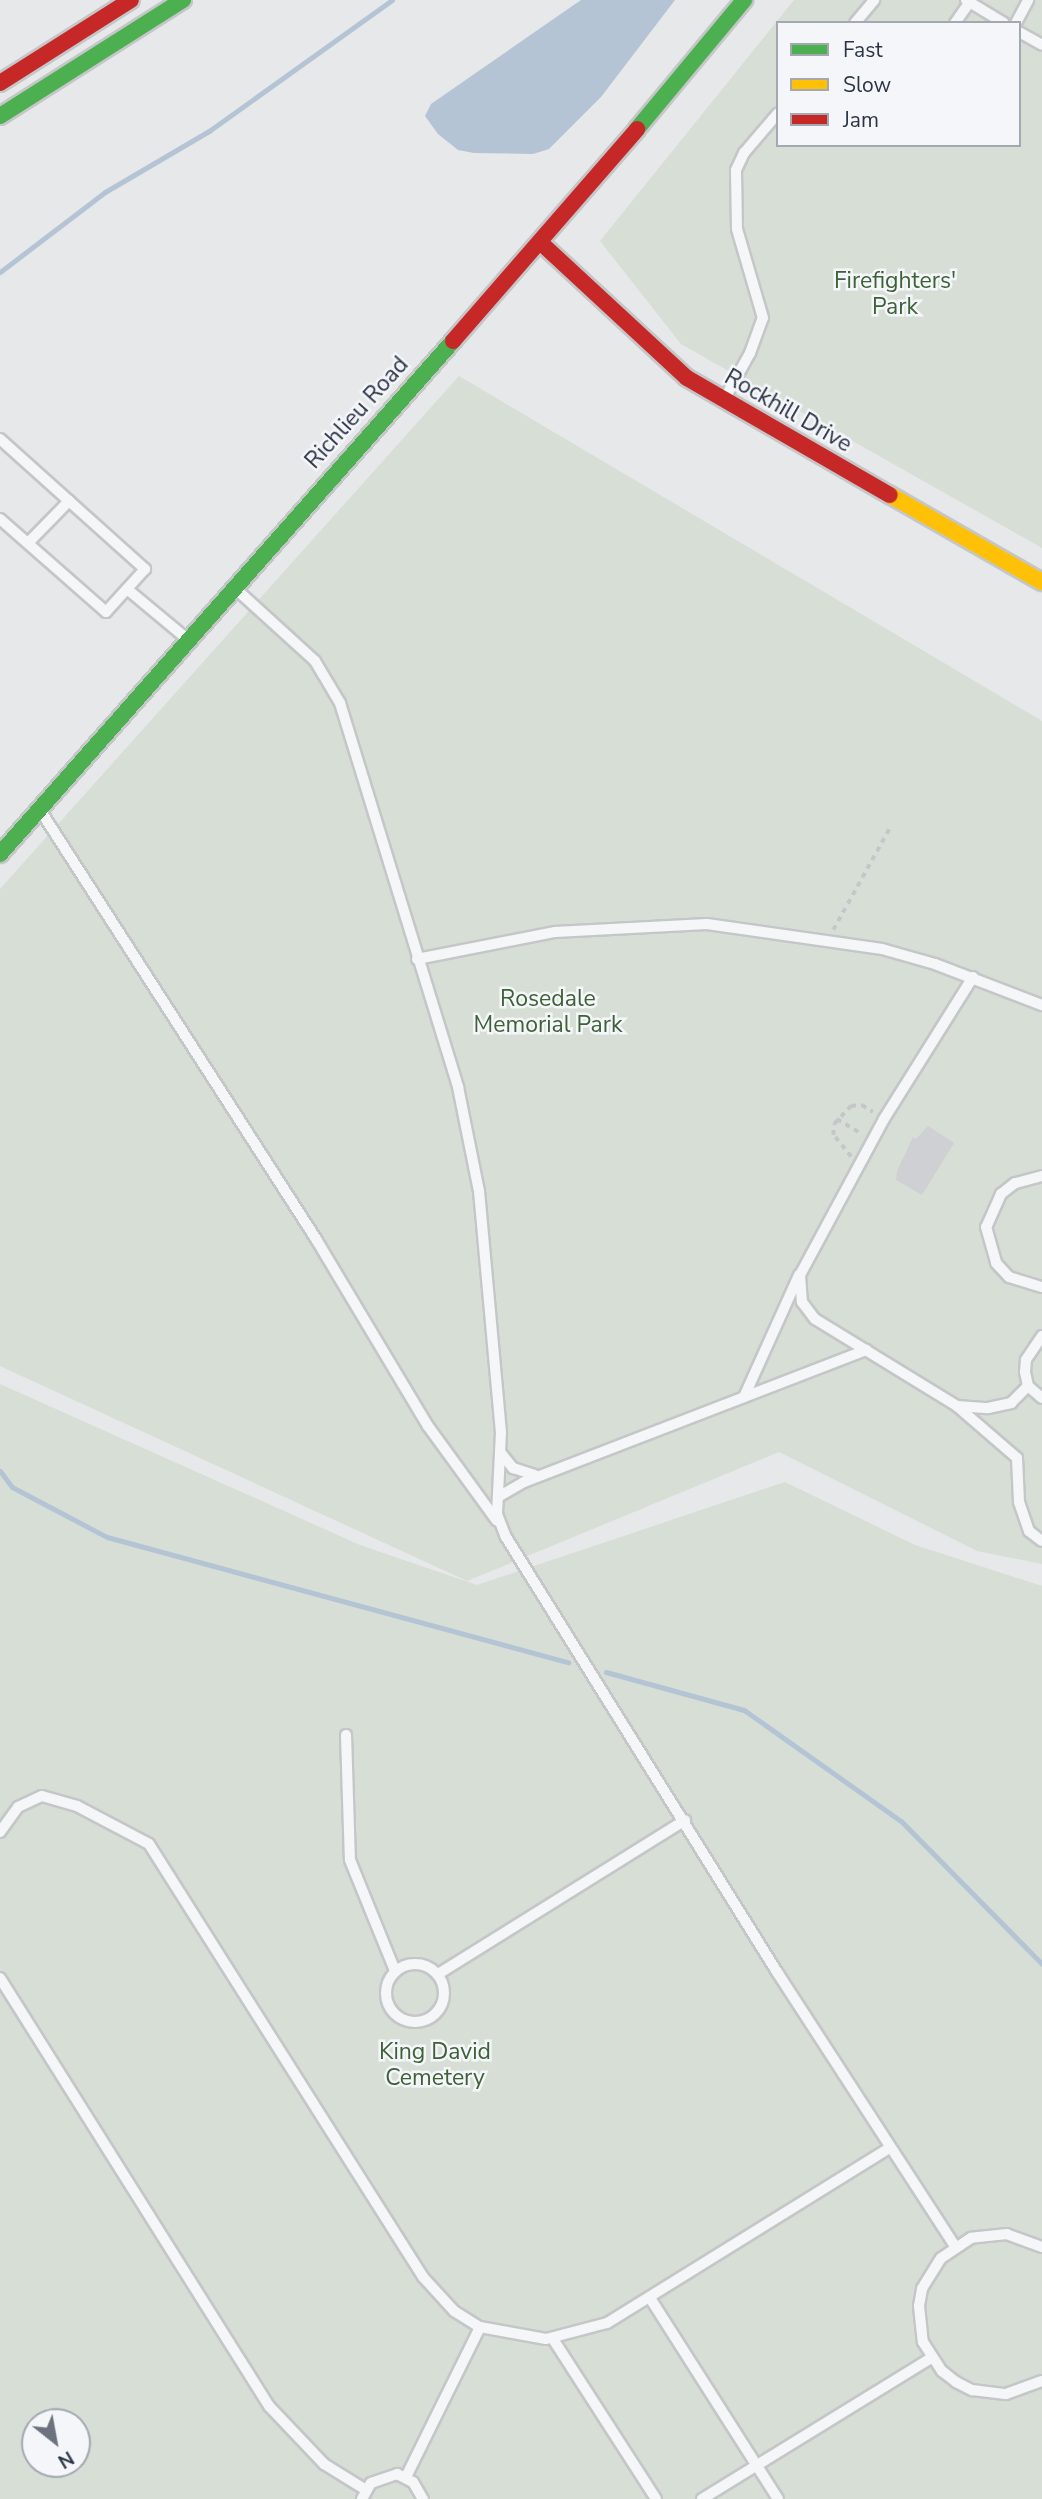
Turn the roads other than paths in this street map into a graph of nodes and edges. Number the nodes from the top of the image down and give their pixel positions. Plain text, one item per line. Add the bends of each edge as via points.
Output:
1 (131, 0) edge
2 (183, 0) edge
3 (744, 0) edge
4 (874, 0) edge
5 (1028, 0) edge
6 (969, 1) edge
7 (857, 21) edge
8 (956, 21) edge
9 (1001, 21) edge
10 (1017, 21) edge
11 (1021, 33) edge
12 (1042, 45) edge
13 (0, 83) edge
14 (776, 115) edge
15 (0, 117) edge
16 (540, 242) junction
17 (723, 401) junction
18 (0, 439) edge
19 (69, 501) junction
20 (0, 519) edge
21 (28, 543) junction
22 (1042, 582) edge
23 (233, 587) junction
24 (127, 589) junction
25 (188, 639) junction
26 (39, 809) junction
27 (0, 854) edge
28 (417, 959) junction
29 (973, 977) junction
30 (1042, 1005) edge
31 (1042, 1176) edge
32 (800, 1275) junction
33 (1042, 1287) edge
34 (1042, 1336) edge
35 (866, 1350) junction
36 (1028, 1386) junction
37 (744, 1397) junction
38 (1042, 1398) edge
39 (957, 1406) junction
40 (500, 1452) junction
41 (542, 1475) junction
42 (498, 1497) junction
43 (503, 1529) junction
44 (1042, 1541) edge
45 (346, 1735) dead end
46 (685, 1820) junction
47 (0, 1832) edge
48 (395, 1971) junction
49 (438, 1974) junction
50 (0, 1978) edge
51 (889, 2148) junction
52 (955, 2246) junction
53 (1042, 2247) edge
54 (650, 2298) junction
55 (480, 2327) junction
56 (553, 2339) junction
57 (931, 2358) junction
58 (1041, 2384) edge
59 (757, 2466) junction
60 (405, 2477) junction
61 (364, 2494) edge
62 (423, 2499) edge
63 (656, 2499) edge
64 (702, 2499) edge
65 (778, 2499) edge

1 - 13 main road
2 - 15 main road
3 - 16 main road, Richlieu Road
4 - 7 lane
5 - 10 lane
6 - 8 lane
6 - 9 lane
11 - 12 lane
14 - 17 lane via 744,153 736,170 735,217 763,318
16 - 17 main road, Rockhill Drive via 687,378
16 - 23 main road, Richlieu Road
17 - 22 main road, Rockhill Drive
18 - 19 lane
19 - 21 lane
19 - 24 lane via 145,569
20 - 21 lane
21 - 24 lane via 106,612
23 - 25 main road, Richlieu Road
23 - 28 lane via 330,680
24 - 25 lane
25 - 26 main road, Richlieu Road
26 - 27 main road, Richlieu Road
26 - 43 lane via 316,1239 428,1426
28 - 29 lane via 555,932 614,925 707,924 882,948
28 - 40 lane via 471,1140
29 - 30 lane
29 - 32 lane via 884,1119
31 - 33 lane via 1015,1183 1001,1194 986,1227 996,1263 1009,1277
32 - 35 lane via 802,1302 815,1319
32 - 37 lane
34 - 36 lane via 1026,1360
35 - 37 lane
35 - 39 lane
36 - 38 lane
36 - 39 lane via 1011,1403 988,1408
37 - 41 lane
39 - 44 lane via 1017,1458 1019,1502 1029,1531
40 - 41 lane via 526,1475
40 - 42 lane
41 - 42 lane
42 - 43 lane
43 - 46 lane
45 - 48 lane via 350,1860
46 - 49 lane
46 - 51 lane
47 - 55 lane via 18,1807 42,1796 77,1805 149,1844 424,2277 454,2311
48 - 49 lane via 412,1963
48 - 49 lane via 386,1987 388,2006 412,2023 431,2018 444,2002
50 - 61 lane via 269,2406 324,2464
51 - 52 lane
51 - 54 lane
52 - 53 lane via 989,2234 1007,2234
52 - 57 lane via 930,2272 920,2298 919,2325
54 - 56 lane via 584,2332
54 - 59 lane
55 - 56 lane via 524,2338
55 - 60 lane
56 - 63 lane
57 - 58 lane via 972,2390 1006,2394
57 - 59 lane
59 - 64 lane
59 - 65 lane
60 - 61 lane via 388,2474
60 - 62 lane

